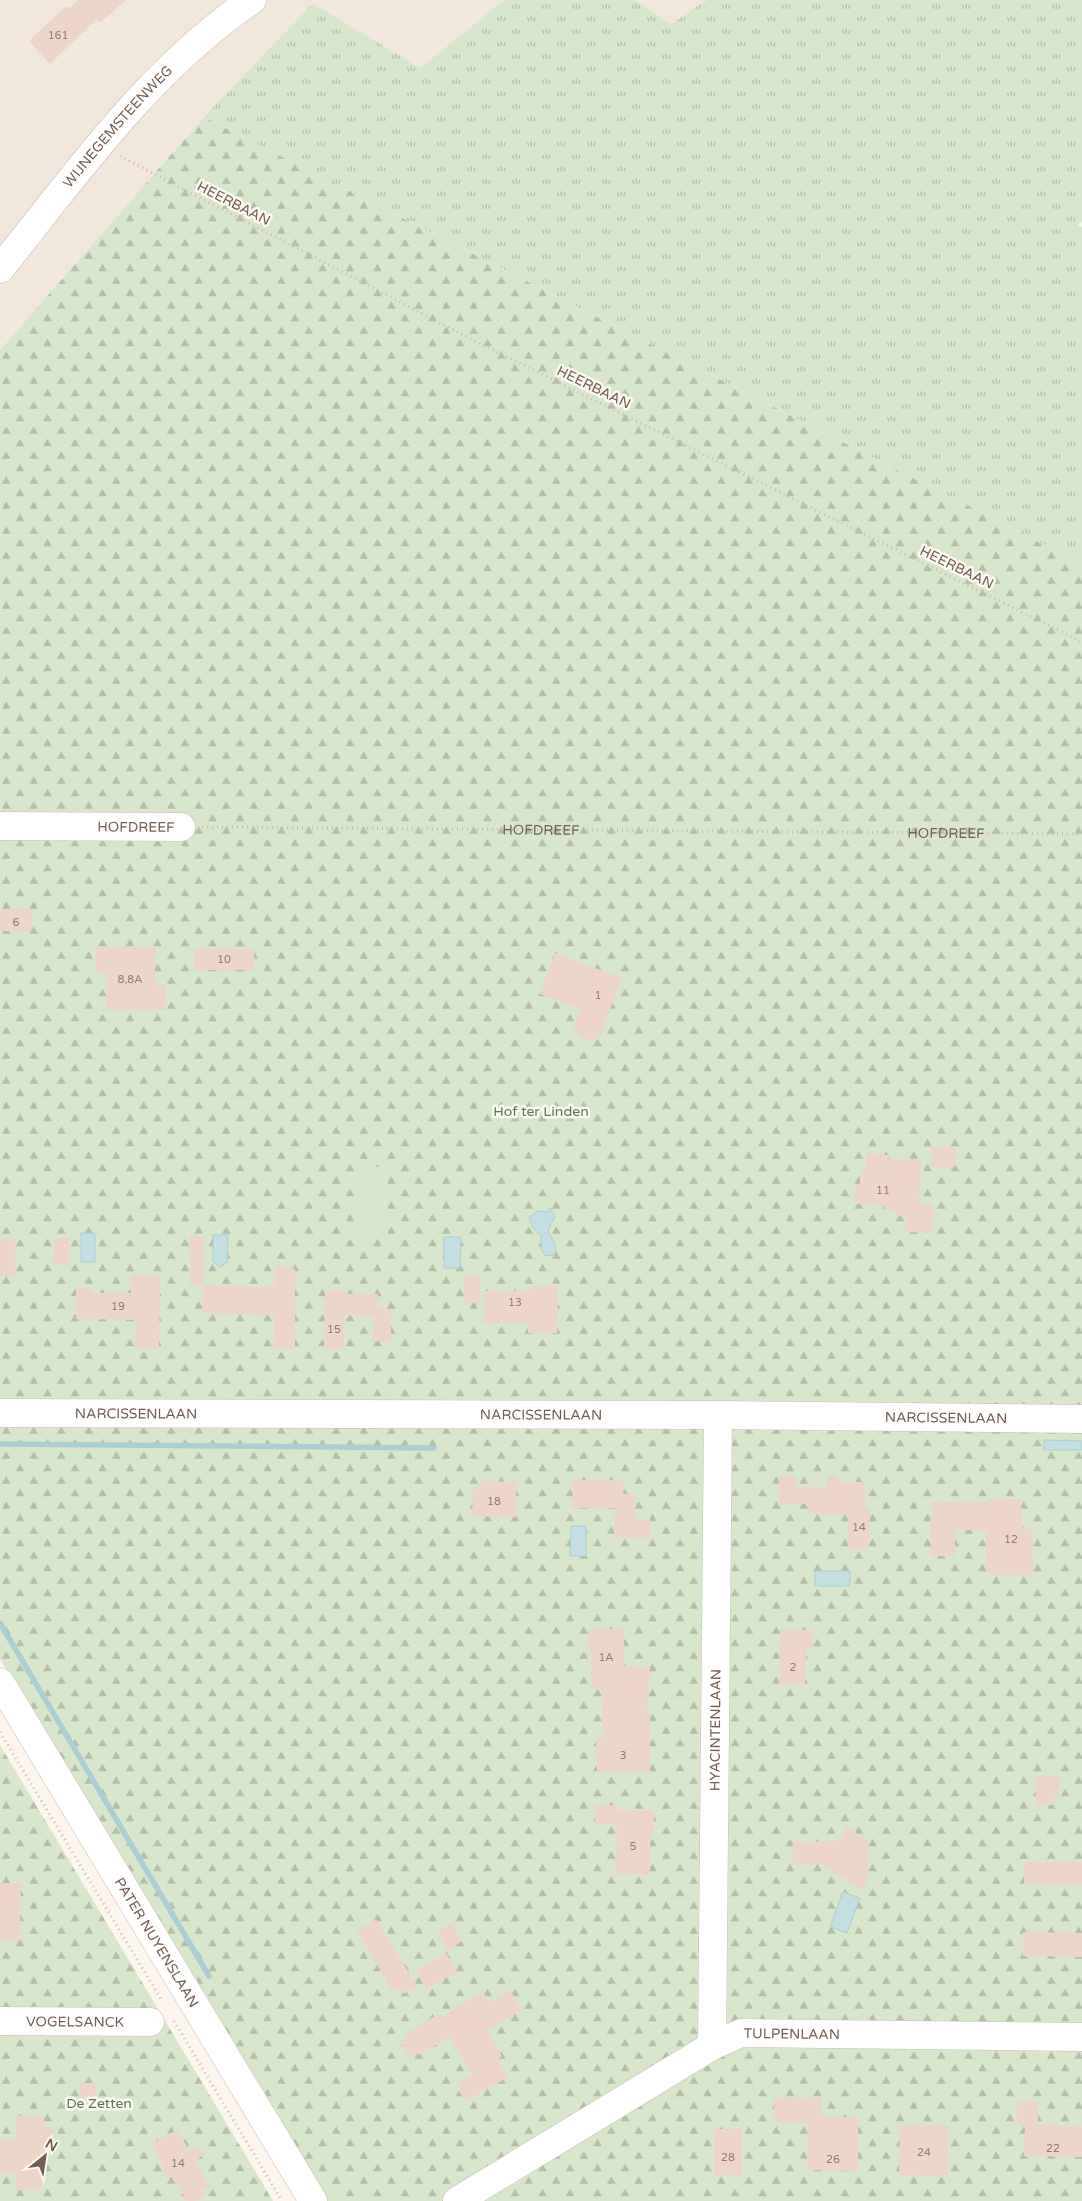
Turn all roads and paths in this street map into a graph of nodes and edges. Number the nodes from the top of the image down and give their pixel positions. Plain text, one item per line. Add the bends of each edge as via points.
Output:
1 (252, 0) edge
2 (99, 146) junction
3 (0, 269) edge
4 (1082, 642) edge
5 (0, 826) edge
6 (181, 827) joint
7 (1082, 834) edge
8 (0, 1413) edge
9 (718, 1415) junction
10 (1082, 1419) edge
11 (0, 1682) edge
12 (0, 1732) edge
13 (162, 2015) junction
14 (0, 2021) edge
15 (1082, 2037) edge
16 (712, 2046) junction
17 (282, 2201) edge
18 (313, 2201) edge
19 (457, 2201) edge

1 - 2 street, WIJNEGEMSTEENWEG via 173,66
2 - 3 street, WIJNEGEMSTEENWEG
2 - 4 path, HEERBAAN via 473,340
5 - 6 street, HOFDREEF
6 - 7 path, HOFDREEF
8 - 9 street, NARCISSENLAAN
9 - 10 street, NARCISSENLAAN
9 - 16 street, HYACINTENLAAN
11 - 18 street, PATER NUYENSLAAN
12 - 13 path
13 - 14 street, VOGELSANCK
13 - 17 path
15 - 16 street, TULPENLAAN via 741,2033
16 - 19 street, TULPENLAAN

